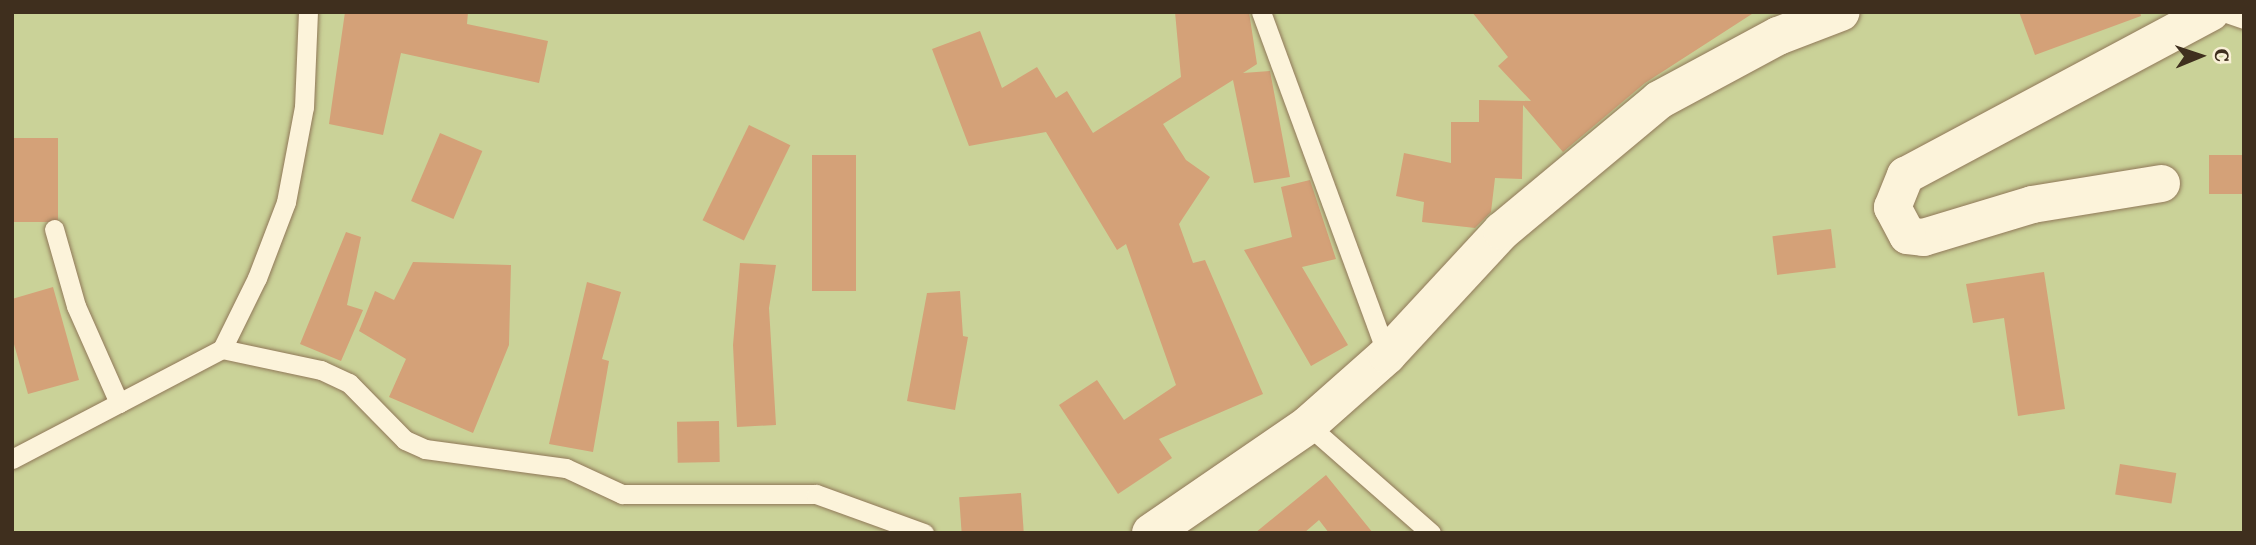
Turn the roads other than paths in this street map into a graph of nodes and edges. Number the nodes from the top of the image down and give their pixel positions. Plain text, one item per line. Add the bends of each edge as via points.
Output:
1 (308, 12) edge
2 (1261, 12) edge
3 (1841, 12) edge
4 (2210, 12) edge
5 (2224, 12) edge
6 (2244, 19) edge
7 (2161, 183) dead end
8 (54, 229) dead end
9 (222, 349) junction
10 (1387, 355) junction
11 (119, 403) junction
12 (1308, 425) junction
13 (12, 459) edge
14 (925, 533) edge
15 (1151, 533) edge
16 (1431, 533) edge

1 - 9 lane via 304,107 286,202
2 - 10 lane
3 - 10 street via 1778,36 1659,100 1502,231
4 - 7 street via 1905,175 1892,207 1908,236 1923,237 2032,204
5 - 6 lane
8 - 11 lane via 76,306
9 - 11 lane
9 - 14 lane via 321,370 349,383 405,440 425,449 566,468 622,494 816,494
10 - 12 street
11 - 13 lane
12 - 15 street
12 - 16 lane

